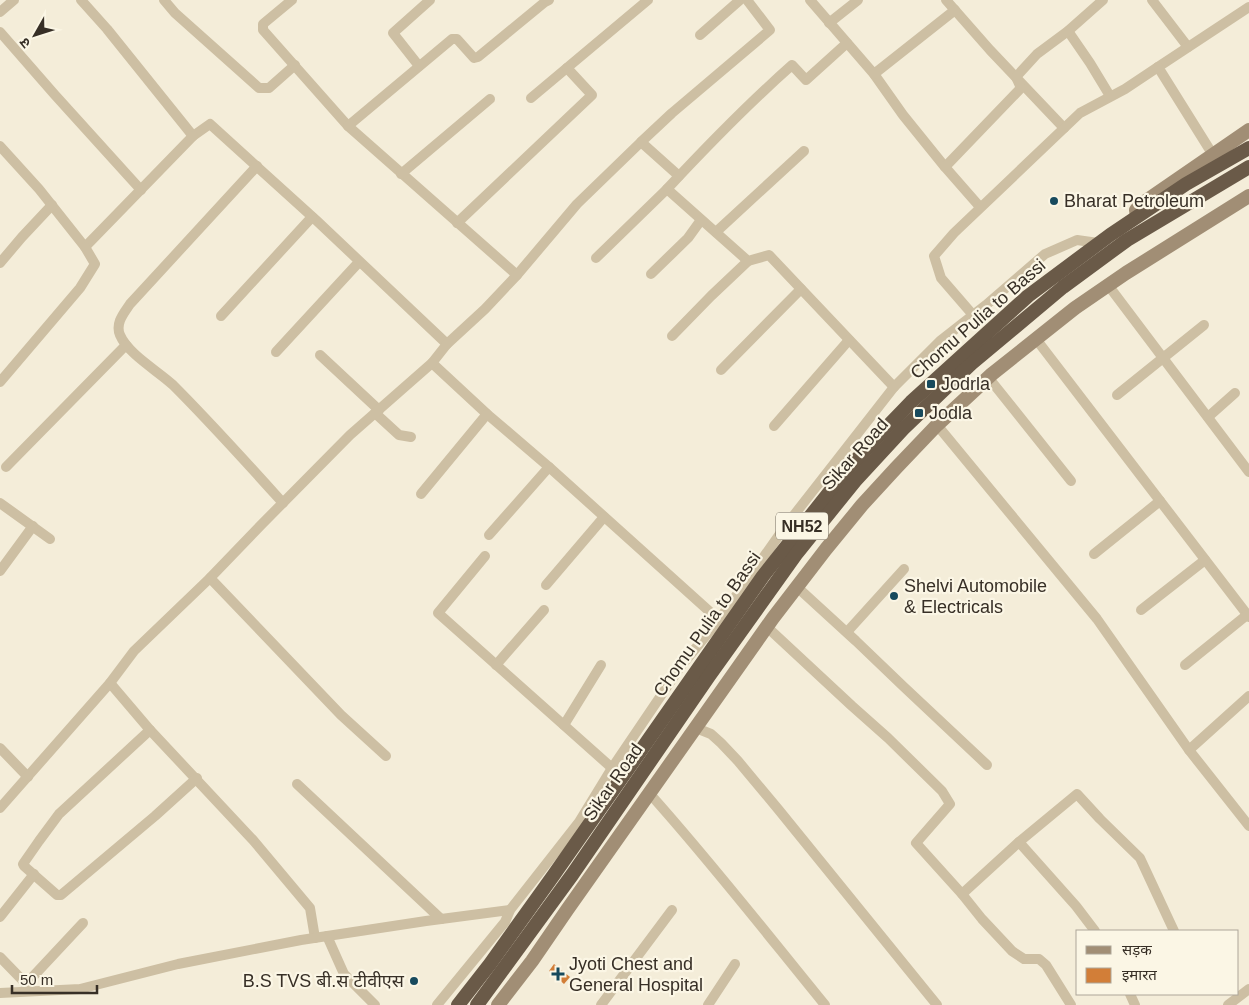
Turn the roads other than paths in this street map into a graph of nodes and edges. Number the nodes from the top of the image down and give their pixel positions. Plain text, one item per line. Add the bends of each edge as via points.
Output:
1 (14, 0) edge
2 (81, 0) edge
3 (164, 0) edge
4 (292, 0) edge
5 (430, 0) edge
6 (549, 0) edge
7 (648, 0) edge
8 (740, 0) edge
9 (746, 0) edge
10 (810, 0) edge
11 (858, 0) edge
12 (946, 0) edge
13 (1103, 0) edge
14 (1152, 0) edge
15 (1249, 8) edge
16 (954, 10) junction
17 (0, 12) edge
18 (829, 23) junction
19 (1068, 31) junction
20 (0, 32) edge
21 (700, 35) dead end
22 (847, 43) junction
23 (1188, 47) junction
24 (296, 65) junction
25 (419, 66) junction
26 (1158, 66) junction
27 (567, 68) junction
28 (874, 74) junction
29 (1016, 77) junction
30 (1110, 96) junction
31 (490, 98) dead end
32 (531, 98) dead end
33 (348, 126) junction
34 (1064, 128) junction
35 (1249, 130) edge
36 (193, 136) junction
37 (641, 142) junction
38 (0, 146) edge
39 (1249, 148) edge
40 (804, 150) dead end
41 (1213, 155) junction
42 (257, 166) junction
43 (945, 167) junction
44 (1249, 167) edge
45 (401, 174) junction
46 (679, 176) junction
47 (667, 189) junction
48 (141, 190) junction
49 (1249, 196) edge
50 (52, 205) junction
51 (980, 207) junction
52 (1137, 216) junction
53 (312, 217) junction
54 (701, 220) junction
55 (457, 223) junction
56 (716, 232) junction
57 (1098, 243) junction
58 (85, 247) junction
59 (596, 258) dead end
60 (748, 261) junction
61 (359, 262) junction
62 (0, 263) edge
63 (651, 274) dead end
64 (517, 275) junction
65 (1108, 285) junction
66 (801, 290) junction
67 (973, 315) junction
68 (221, 316) dead end
69 (1204, 325) dead end
70 (672, 336) dead end
71 (1036, 339) junction
72 (849, 340) junction
73 (447, 344) junction
74 (126, 345) junction
75 (276, 352) dead end
76 (320, 355) dead end
77 (1163, 358) junction
78 (432, 363) junction
79 (721, 370) dead end
80 (988, 378) junction
81 (0, 382) edge
82 (894, 388) junction
83 (1236, 393) dead end
84 (1117, 395) dead end
85 (377, 412) junction
86 (487, 414) junction
87 (1208, 417) junction
88 (937, 425) junction
89 (774, 426) dead end
90 (411, 436) dead end
91 (6, 467) dead end
92 (550, 467) junction
93 (1249, 472) edge
94 (1071, 481) dead end
95 (421, 494) dead end
96 (1160, 501) junction
97 (0, 503) edge
98 (283, 503) junction
99 (604, 517) junction
100 (33, 526) junction
101 (489, 535) dead end
102 (50, 539) dead end
103 (1094, 554) dead end
104 (485, 556) dead end
105 (1205, 560) junction
106 (904, 569) dead end
107 (0, 571) edge
108 (210, 578) junction
109 (546, 585) dead end
110 (797, 587) junction
111 (544, 610) dead end
112 (1141, 610) dead end
113 (1248, 616) edge
114 (719, 620) junction
115 (767, 627) junction
116 (847, 632) junction
117 (496, 665) junction
118 (601, 665) dead end
119 (1185, 665) dead end
120 (110, 682) junction
121 (1249, 696) edge
122 (564, 725) junction
123 (696, 728) junction
124 (150, 730) junction
125 (0, 748) edge
126 (1189, 750) junction
127 (386, 756) dead end
128 (987, 765) dead end
129 (612, 768) junction
130 (28, 777) junction
131 (197, 778) junction
132 (297, 784) dead end
133 (650, 794) junction
134 (0, 808) edge
135 (1249, 826) edge
136 (1019, 842) junction
137 (34, 874) junction
138 (962, 894) junction
139 (510, 910) junction
140 (672, 910) dead end
141 (0, 917) edge
142 (441, 919) junction
143 (83, 923) dead end
144 (1094, 930) edge
145 (1174, 930) edge
146 (326, 936) junction
147 (315, 938) junction
148 (0, 957) edge
149 (735, 964) dead end
150 (30, 987) junction
151 (1249, 989) edge
152 (0, 993) edge
153 (375, 1005) edge
154 (438, 1005) edge
155 (458, 1005) edge
156 (477, 1005) edge
157 (498, 1005) edge
158 (601, 1005) edge
159 (708, 1005) edge
160 (825, 1005) edge
161 (937, 1005) edge
162 (1071, 1005) edge
163 (1228, 1005) edge

1 - 17 street
2 - 36 street
3 - 24 street via 259,88 269,88
4 - 24 street via 264,24 263,30
5 - 25 street via 394,33
6 - 25 street via 478,57 474,58 458,39 452,39
7 - 27 street
8 - 21 street
9 - 37 street via 770,30
10 - 18 street
11 - 18 street
12 - 16 street
13 - 19 street
14 - 23 street
15 - 23 street
16 - 28 street
16 - 29 street
18 - 22 street
19 - 29 street via 1037,54
19 - 30 street
20 - 48 street
22 - 28 street
22 - 46 street via 806,80 792,65
23 - 26 street
24 - 33 street
25 - 33 street
26 - 30 street
26 - 41 street
27 - 32 street
27 - 55 street via 592,95
28 - 43 street
29 - 34 street
29 - 43 street via 1021,88
30 - 34 street via 1080,113
31 - 45 street
33 - 45 street
34 - 51 street
35 - 41 main road
36 - 42 street via 210,124
36 - 48 street
37 - 46 street
37 - 64 street via 577,204
38 - 50 street
39 - 52 highway, Chomu Pulia to Bassi / NH52
40 - 56 street
41 - 52 main road via 1140,205 1136,210
42 - 53 street
42 - 74 street via 130,304 119,322 120,334
43 - 51 street
44 - 156 highway, Sikar Road / NH52 via 1127,240 1063,287 971,364 903,429 855,481 798,553
45 - 55 street
46 - 47 street
47 - 54 street
47 - 59 street
48 - 58 street
49 - 65 main road
50 - 58 street
50 - 62 street
51 - 67 street via 934,256 941,278
52 - 57 highway, Chomu Pulia to Bassi / NH52
53 - 61 street
53 - 68 street
54 - 56 street
54 - 63 street via 688,238
55 - 64 street
56 - 60 street
57 - 67 street via 1077,240 1045,254
57 - 155 highway, Chomu Pulia to Bassi / NH52 via 1028,296 911,402 847,470 763,576 536,900
58 - 81 street via 95,264 80,288
60 - 66 street via 769,255
60 - 70 street
61 - 73 street
61 - 75 street
64 - 73 street
65 - 71 main road
65 - 77 street
66 - 72 street
66 - 79 street
67 - 82 street via 940,341
69 - 77 street
71 - 80 main road
71 - 96 street
72 - 82 street
72 - 89 street
73 - 78 street
74 - 91 street
74 - 98 street via 187,399
76 - 85 street
77 - 84 street
77 - 87 street
78 - 85 street
78 - 86 street
80 - 88 main road
80 - 94 street
82 - 114 street via 787,524
83 - 87 street
85 - 90 street via 399,435
85 - 98 street
86 - 92 street
86 - 95 street
87 - 93 street
88 - 110 main road via 862,505
88 - 126 street via 1097,619
92 - 99 street
92 - 101 street
96 - 103 street
96 - 105 street
97 - 100 street
98 - 108 street
99 - 109 street
99 - 114 street
100 - 102 street
100 - 107 street
104 - 117 street via 438,613
105 - 112 street
105 - 113 street
106 - 116 street
108 - 120 street via 134,651
108 - 127 street via 341,715
110 - 115 main road
110 - 116 street
111 - 117 street
113 - 119 street
114 - 129 street via 681,666
115 - 123 main road
115 - 138 street via 942,791 950,804 916,843
116 - 128 street
117 - 122 street
118 - 122 street
120 - 124 street
120 - 130 street
121 - 126 street
122 - 129 street
123 - 133 main road
123 - 161 street via 711,734 738,761
124 - 131 street
124 - 137 street via 59,814 23,864
125 - 130 street
126 - 135 street
129 - 139 street via 580,822
130 - 134 street
131 - 137 street via 60,894 57,895
131 - 147 street via 310,908
132 - 142 street
133 - 157 main road
133 - 160 street via 730,886
136 - 138 street
136 - 144 street
136 - 145 street via 1078,794 1140,858
137 - 141 street
138 - 162 street via 1012,950 1024,960 1039,959 1046,965
139 - 142 street
139 - 154 street via 505,922
140 - 158 street
142 - 146 street
143 - 150 street
146 - 147 street
146 - 153 street via 344,974
147 - 150 street via 178,964 80,989
148 - 150 street
149 - 159 street
150 - 152 street
151 - 163 street

